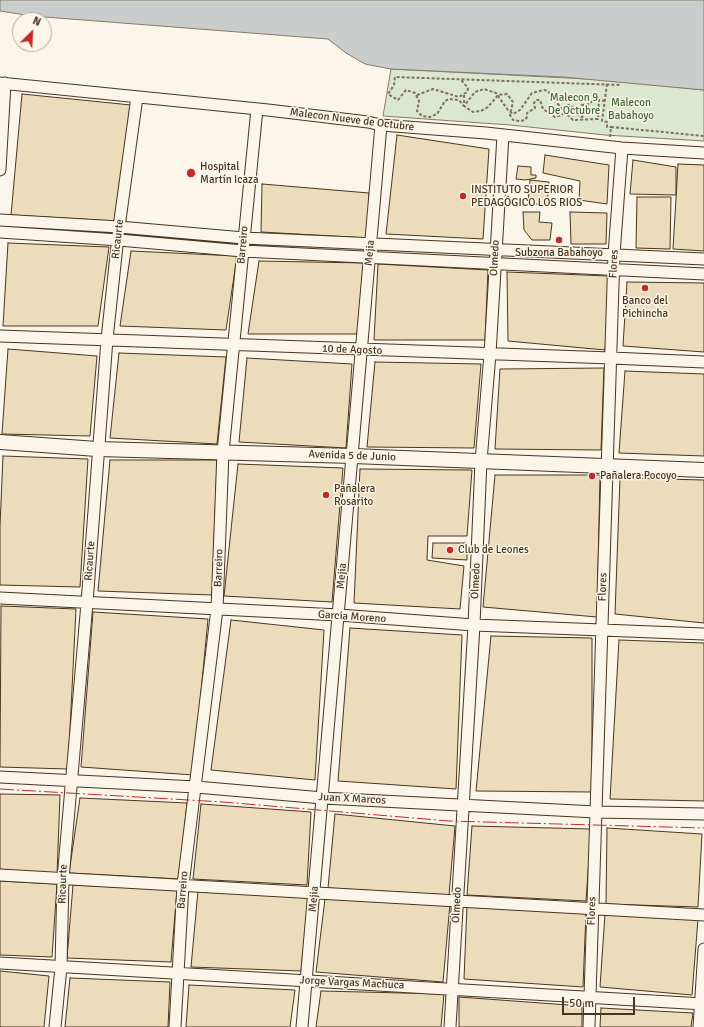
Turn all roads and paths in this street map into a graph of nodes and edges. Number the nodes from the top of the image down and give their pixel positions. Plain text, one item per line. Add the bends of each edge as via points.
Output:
1 (461, 79) junction
2 (2, 83) edge
3 (607, 84) junction
4 (620, 85) dead end
5 (417, 94) junction
6 (464, 95) junction
7 (498, 95) junction
8 (137, 97) junction
9 (599, 100) junction
10 (605, 101) junction
11 (464, 106) junction
12 (257, 109) junction
13 (564, 112) junction
14 (510, 113) junction
15 (381, 125) junction
16 (611, 128) junction
17 (503, 135) junction
18 (704, 136) edge
19 (608, 146) junction
20 (622, 148) junction
21 (704, 153) edge
22 (0, 170) edge
23 (0, 220) edge
24 (119, 227) junction
25 (0, 232) edge
26 (244, 238) junction
27 (119, 240) junction
28 (371, 242) junction
29 (496, 248) junction
30 (243, 251) junction
31 (614, 254) junction
32 (370, 256) junction
33 (704, 259) edge
34 (495, 263) junction
35 (614, 270) junction
36 (704, 274) edge
37 (0, 336) edge
38 (107, 340) junction
39 (232, 345) junction
40 (362, 350) junction
41 (490, 354) junction
42 (611, 358) junction
43 (704, 362) edge
44 (0, 442) edge
45 (98, 449) junction
46 (223, 452) junction
47 (353, 456) junction
48 (480, 461) junction
49 (607, 466) junction
50 (704, 470) edge
51 (0, 598) edge
52 (87, 603) junction
53 (217, 609) junction
54 (339, 615) junction
55 (474, 625) junction
56 (602, 629) junction
57 (704, 634) edge
58 (0, 777) edge
59 (70, 780) junction
60 (196, 787) junction
61 (323, 798) junction
62 (463, 804) junction
63 (596, 812) junction
64 (704, 814) edge
65 (0, 875) edge
66 (63, 879) junction
67 (183, 885) junction
68 (314, 892) junction
69 (457, 900) junction
70 (592, 908) junction
71 (704, 915) edge
72 (704, 949) edge
73 (0, 963) edge
74 (61, 967) junction
75 (177, 973) junction
76 (306, 981) junction
77 (452, 989) junction
78 (590, 997) junction
79 (702, 1004) edge
80 (55, 1027) edge
81 (175, 1027) edge
82 (302, 1027) edge
83 (450, 1027) edge
84 (588, 1027) edge
85 (699, 1027) edge

1 - 3 path
1 - 5 path via 395,77 394,85 388,94 398,100 406,90
1 - 6 path via 468,88
2 - 8 street, Malecon Nueve de Octubre
2 - 22 street
3 - 4 path
3 - 10 path
5 - 6 path via 432,90 459,97
5 - 11 path via 417,111 422,116 434,117 445,101 450,99 459,100
6 - 11 path
7 - 11 path via 480,90 475,92
7 - 11 path via 481,111 473,112
7 - 14 path
7 - 14 path via 510,96 513,102
8 - 12 street, Malecon Nueve de Octubre
8 - 24 street, Ricaurte
9 - 10 path
9 - 13 path via 598,119 573,120
9 - 13 path via 582,105 584,117 576,114 568,104
10 - 16 path via 602,121 607,122 607,127
12 - 15 street, Malecon Nueve de Octubre
12 - 26 street, Barreiro
13 - 14 path via 548,91 544,90 532,93 517,113
13 - 14 path via 555,117 543,109 538,100 534,103 535,108 527,113 525,120 513,120
15 - 17 street, Malecon Nueve de Octubre
15 - 28 street, Mejia
16 - 18 path
16 - 19 path
17 - 19 street, Malecon Nueve de Octubre
17 - 29 street, Olmedo
19 - 20 street, Malecon Nueve de Octubre
20 - 21 street, Malecon Nueve de Octubre
20 - 31 street, Flores
23 - 24 street
24 - 26 street
24 - 27 street, Ricaurte
25 - 27 street
26 - 28 street
26 - 30 street, Barreiro
27 - 30 street
27 - 38 street, Ricaurte
28 - 29 street
28 - 32 street, Mejia
29 - 31 street
29 - 34 street, Olmedo
30 - 32 street
30 - 39 street, Barreiro
31 - 33 street
31 - 35 street, Flores
32 - 34 street
32 - 40 street, Mejia
34 - 35 street
34 - 41 street, Olmedo
35 - 36 street
35 - 42 street, Flores
37 - 38 street, 10 de Agosto
38 - 39 street, 10 de Agosto
38 - 45 street, Ricaurte
39 - 40 street, 10 de Agosto
39 - 46 street, Barreiro
40 - 41 street, 10 de Agosto
40 - 47 street, Mejia
41 - 42 street, 10 de Agosto
41 - 48 street, Olmedo
42 - 43 street, 10 de Agosto
42 - 49 street, Flores
44 - 45 main road, Avenida 5 de Junio
45 - 46 main road, Avenida 5 de Junio
45 - 52 street, Ricaurte
46 - 47 main road, Avenida 5 de Junio
46 - 53 street, Barreiro
47 - 48 main road, Avenida 5 de Junio
47 - 54 street, Mejia
48 - 49 main road, Avenida 5 de Junio
48 - 55 street, Olmedo
49 - 50 main road, Avenida 5 de Junio
49 - 56 street, Flores
51 - 52 street, Garcia Moreno
52 - 53 street, Garcia Moreno
52 - 59 street, Ricaurte
53 - 54 street, Garcia Moreno
53 - 60 street, Barreiro
54 - 55 street, Garcia Moreno
54 - 61 street, Mejia
55 - 56 street, Garcia Moreno
55 - 62 street, Olmedo
56 - 57 street, Garcia Moreno
56 - 63 street, Flores
58 - 59 street, Juan X Marcos
59 - 60 street, Juan X Marcos
59 - 66 street, Ricaurte
60 - 61 street, Juan X Marcos
60 - 67 street, Barreiro
61 - 62 street, Juan X Marcos
61 - 68 street, Mejia
62 - 63 street, Juan X Marcos
62 - 69 street, Olmedo
63 - 64 street, Juan X Marcos
63 - 70 street, Flores
65 - 66 street
66 - 67 street
66 - 74 street, Ricaurte
67 - 68 street
67 - 75 street, Barreiro
68 - 69 street
68 - 76 street, Mejia
69 - 70 street
69 - 77 street, Olmedo
70 - 71 street
70 - 78 street, Flores
72 - 79 street
73 - 74 street, Jorge Vargas Machuca
74 - 75 street, Jorge Vargas Machuca
74 - 80 street, Ricaurte
75 - 76 street, Jorge Vargas Machuca
75 - 81 street, Barreiro
76 - 77 street, Jorge Vargas Machuca
76 - 82 street, Mejia
77 - 78 street, Jorge Vargas Machuca
77 - 83 street, Olmedo
78 - 79 street, Jorge Vargas Machuca
78 - 84 street, Flores
79 - 85 street

